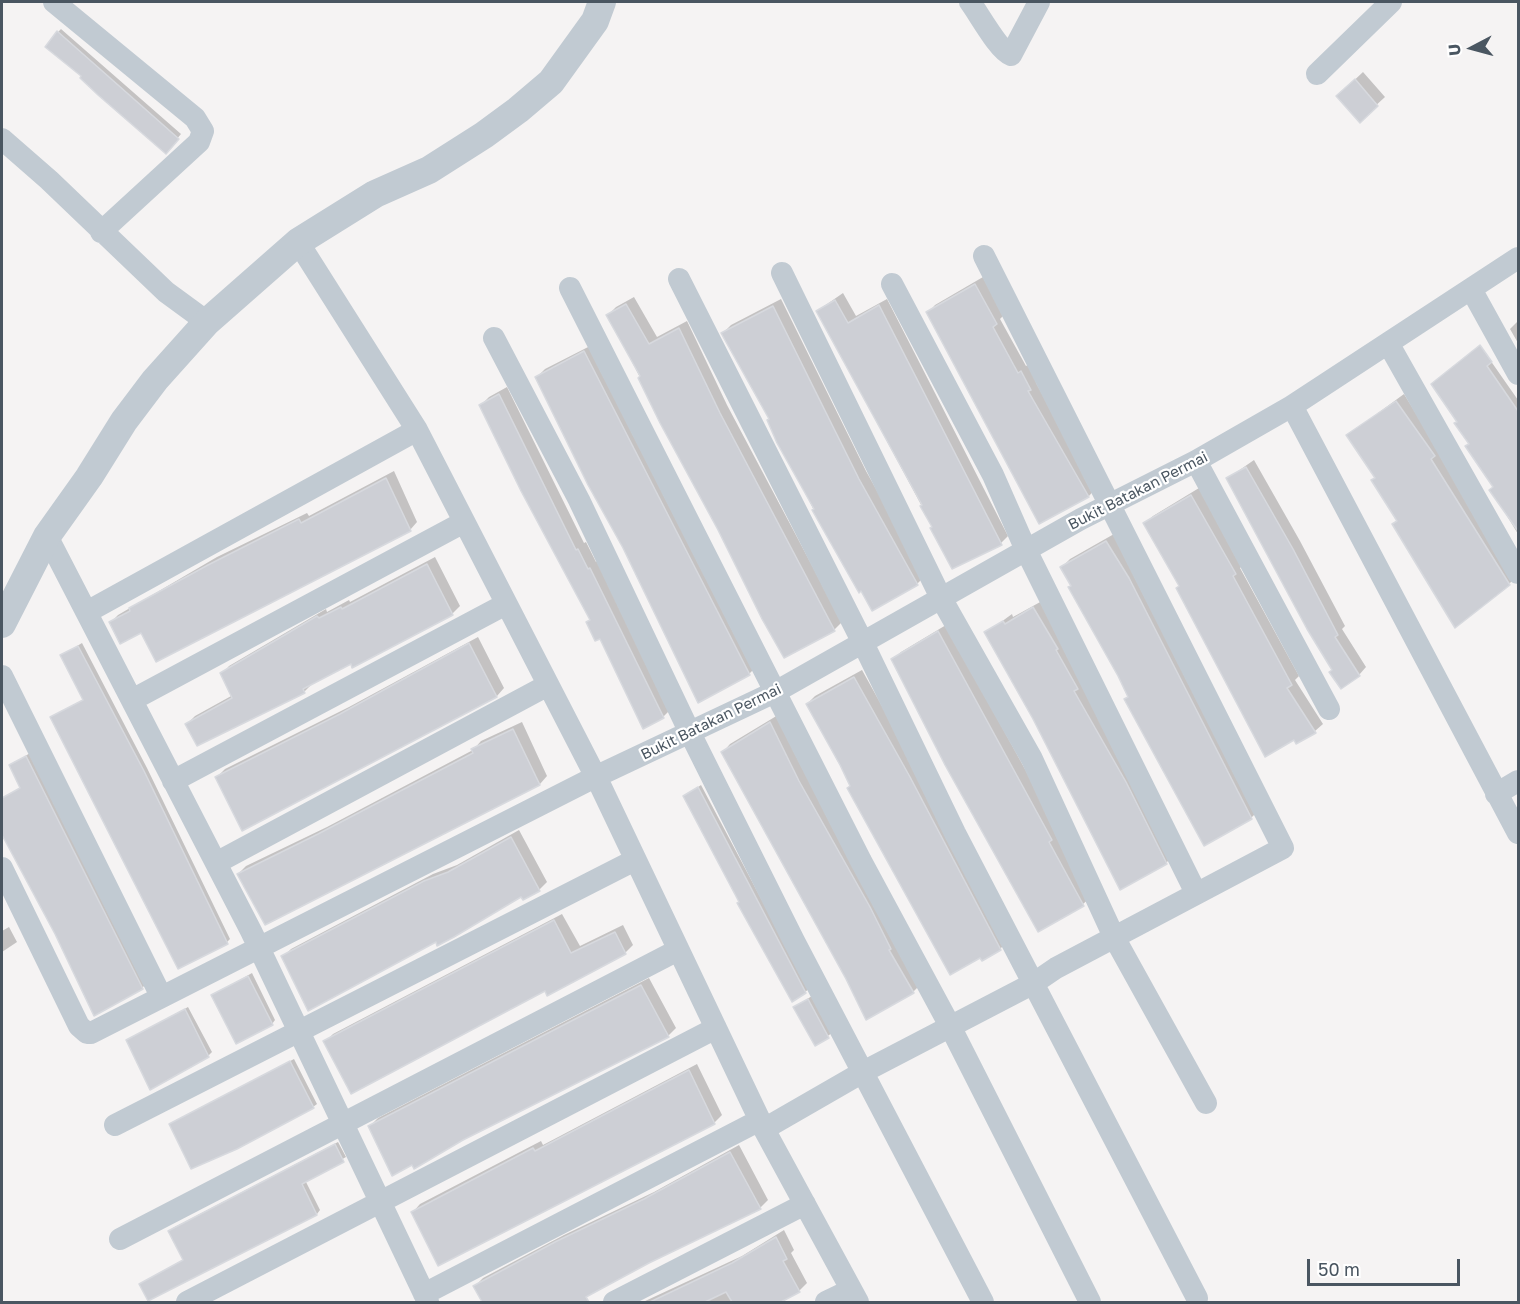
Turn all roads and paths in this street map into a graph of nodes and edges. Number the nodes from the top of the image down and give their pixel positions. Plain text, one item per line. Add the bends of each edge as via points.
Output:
1 (54, 2) edge
2 (602, 2) edge
3 (969, 2) edge
4 (1039, 2) edge
5 (1391, 2) edge
6 (1317, 74) dead end
7 (2, 139) edge
8 (101, 232) junction
9 (297, 242) junction
10 (984, 256) dead end
11 (1518, 258) edge
12 (782, 273) dead end
13 (679, 279) dead end
14 (892, 284) dead end
15 (570, 288) dead end
16 (1471, 289) junction
17 (207, 322) junction
18 (494, 338) dead end
19 (1389, 343) junction
20 (1518, 374) edge
21 (1292, 406) junction
22 (417, 430) junction
23 (1196, 461) junction
24 (1110, 503) junction
25 (464, 522) junction
26 (47, 536) junction
27 (1026, 550) junction
28 (1518, 573) edge
29 (941, 598) junction
30 (506, 604) junction
31 (87, 612) junction
32 (2, 624) edge
33 (862, 641) junction
34 (2, 676) edge
35 (548, 685) junction
36 (777, 691) junction
37 (132, 700) junction
38 (1329, 709) dead end
39 (690, 733) junction
40 (595, 777) junction
41 (173, 781) junction
42 (1518, 781) edge
43 (1496, 794) junction
44 (1518, 833) edge
45 (635, 860) junction
46 (216, 863) junction
47 (2, 868) edge
48 (1197, 893) junction
49 (1114, 937) junction
50 (258, 947) junction
51 (678, 950) junction
52 (1034, 983) junction
53 (161, 996) junction
54 (950, 1026) junction
55 (716, 1028) junction
56 (299, 1033) junction
57 (863, 1072) junction
58 (1206, 1103) dead end
59 (342, 1122) junction
60 (115, 1125) dead end
61 (762, 1125) junction
62 (381, 1203) junction
63 (805, 1204) junction
64 (120, 1239) dead end
65 (855, 1296) edge
66 (426, 1298) edge
67 (1197, 1298) dead end
68 (187, 1302) edge
69 (614, 1302) edge
70 (826, 1302) edge
71 (983, 1302) edge
72 (1090, 1302) edge

1 - 8 street via 195,118 203,131 198,142
2 - 9 street via 595,21 558,73 518,110 429,170 375,194
3 - 4 street via 1000,48 1011,56
5 - 6 street
7 - 8 street
8 - 17 street via 166,292
9 - 17 street
9 - 22 street
10 - 24 street
11 - 16 street, Bukit Batakan Permai
12 - 29 street
13 - 33 street
14 - 27 street via 993,475
15 - 36 street
16 - 19 street, Bukit Batakan Permai
16 - 20 street
17 - 26 street via 155,380
18 - 39 street via 579,500
19 - 21 street, Bukit Batakan Permai
19 - 28 street
21 - 23 street, Bukit Batakan Permai
21 - 43 street
22 - 25 street
22 - 31 street
23 - 24 street, Bukit Batakan Permai
23 - 38 street
24 - 27 street, Bukit Batakan Permai
24 - 48 street via 1283,848
25 - 30 street
25 - 37 street
26 - 31 street
26 - 32 street
27 - 29 street, Bukit Batakan Permai
27 - 48 street
29 - 33 street, Bukit Batakan Permai
29 - 49 street via 1032,759
30 - 35 street
30 - 41 street
31 - 37 street
33 - 36 street, Bukit Batakan Permai
33 - 52 street via 955,833
34 - 53 street
35 - 40 street
35 - 46 street
36 - 39 street, Bukit Batakan Permai
36 - 54 street via 861,861
37 - 41 street
39 - 40 street, Bukit Batakan Permai
39 - 57 street
40 - 45 street
40 - 50 street, Bukit Batakan Permai
41 - 46 street
42 - 43 street
43 - 44 street
45 - 51 street
45 - 56 street
46 - 50 street
47 - 53 street, Bukit Batakan Permai via 79,1026 87,1033
48 - 49 street
49 - 52 street
49 - 58 street
50 - 53 street, Bukit Batakan Permai
50 - 56 street
51 - 55 street
51 - 59 street
52 - 54 street
52 - 67 street
54 - 57 street
54 - 72 street
55 - 61 street
55 - 62 street
56 - 59 street
56 - 60 street
57 - 61 street
57 - 71 street
59 - 62 street
59 - 64 street
61 - 63 street
61 - 66 street
62 - 66 street
62 - 68 street
63 - 65 street
63 - 69 street
65 - 70 street

